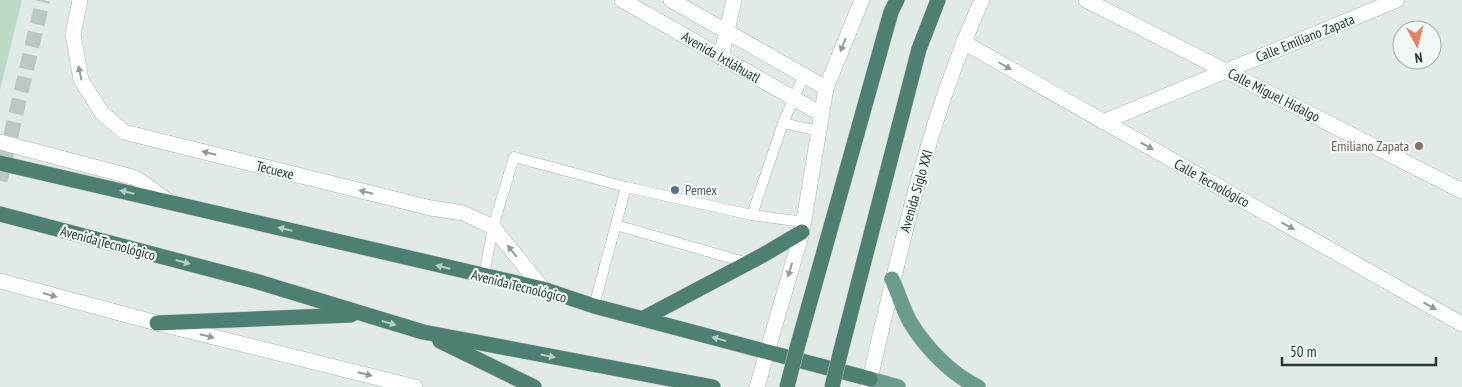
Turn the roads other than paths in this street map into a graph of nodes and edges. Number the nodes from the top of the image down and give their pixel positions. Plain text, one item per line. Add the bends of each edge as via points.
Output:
1 (80, 0) edge
2 (622, 0) edge
3 (670, 0) edge
4 (734, 0) edge
5 (862, 0) edge
6 (897, 0) edge
7 (938, 0) edge
8 (982, 0) edge
9 (1086, 0) edge
10 (1397, 0) edge
11 (726, 33) junction
12 (963, 42) junction
13 (721, 57) junction
14 (1225, 70) junction
15 (804, 75) junction
16 (826, 88) junction
17 (794, 99) junction
18 (821, 114) junction
19 (1103, 122) junction
20 (783, 123) junction
21 (818, 131) junction
22 (0, 142) edge
23 (0, 163) edge
24 (626, 187) junction
25 (1462, 191) edge
26 (168, 201) junction
27 (0, 214) edge
28 (752, 215) junction
29 (616, 225) junction
30 (494, 227) junction
31 (803, 227) junction
32 (748, 263) junction
33 (484, 276) junction
34 (892, 278) junction
35 (1, 286) edge
36 (543, 289) junction
37 (594, 306) junction
38 (362, 315) junction
39 (644, 318) junction
40 (157, 323) junction
41 (1462, 324) edge
42 (423, 332) junction
43 (766, 352) junction
44 (869, 383) edge
45 (415, 387) edge
46 (534, 387) edge
47 (713, 387) edge
48 (757, 387) edge
49 (787, 387) edge
50 (832, 387) edge
51 (898, 387) edge
52 (978, 387) edge

30 -> 1 street, Tecuexe via 463,213 431,208 124,132 102,114 81,80 73,34
2 - 13 street, Avenida Ixtláhuatl
3 - 11 street, Avenida Ixtláhuatl
4 - 11 street
5 -> 16 street
6 - 49 highway, bridge via 888,22
7 - 50 highway, bridge via 919,49
8 - 12 street, Avenida Siglo XXI
9 - 14 street, Calle Miguel Hidalgo
10 - 14 street, Calle Emiliano Zapata
11 - 13 street
11 - 15 street, Avenida Ixtláhuatl
12 -> 19 street, Calle Tecnológico
12 - 34 street, Avenida Siglo XXI via 926,152
13 - 17 street, Avenida Ixtláhuatl
14 - 19 street, Calle Emiliano Zapata
14 - 25 street, Calle Miguel Hidalgo
15 - 16 street, Avenida Ixtláhuatl
15 - 17 lane
16 - 18 street
17 - 18 street, Avenida Ixtláhuatl
17 - 20 lane
18 - 21 street
19 -> 41 street, Calle Tecnológico
20 - 21 lane
20 - 28 lane
21 - 31 street
22 - 26 street, Avenida Tecnológico via 136,178
26 -> 23 highway, Avenida Tecnológico
24 - 28 lane
24 - 29 lane
24 - 30 lane via 514,157
33 -> 26 highway, Avenida Tecnológico
27 -> 38 highway, Avenida Tecnológico via 256,281
28 - 31 lane
29 - 32 lane
29 - 37 lane
30 - 33 lane
36 -> 30 street, Tecuexe
31 - 32 highway
31 -> 43 street
32 - 39 highway
33 - 36 highway, Avenida Tecnológico
34 - 44 street, Avenida Siglo XXI
34 - 52 main road via 910,322 930,349 962,379
35 -> 40 street
36 - 37 highway, Avenida Tecnológico
37 - 39 highway, Avenida Tecnológico
38 - 40 highway
38 -> 42 highway, Avenida Tecnológico
43 -> 39 highway, Avenida Tecnológico
40 -> 45 street
42 - 46 highway
42 -> 47 highway, Avenida Tecnológico
43 - 44 highway, Avenida Tecnológico
43 - 48 street
44 - 51 main road, Avenida Tecnológico

